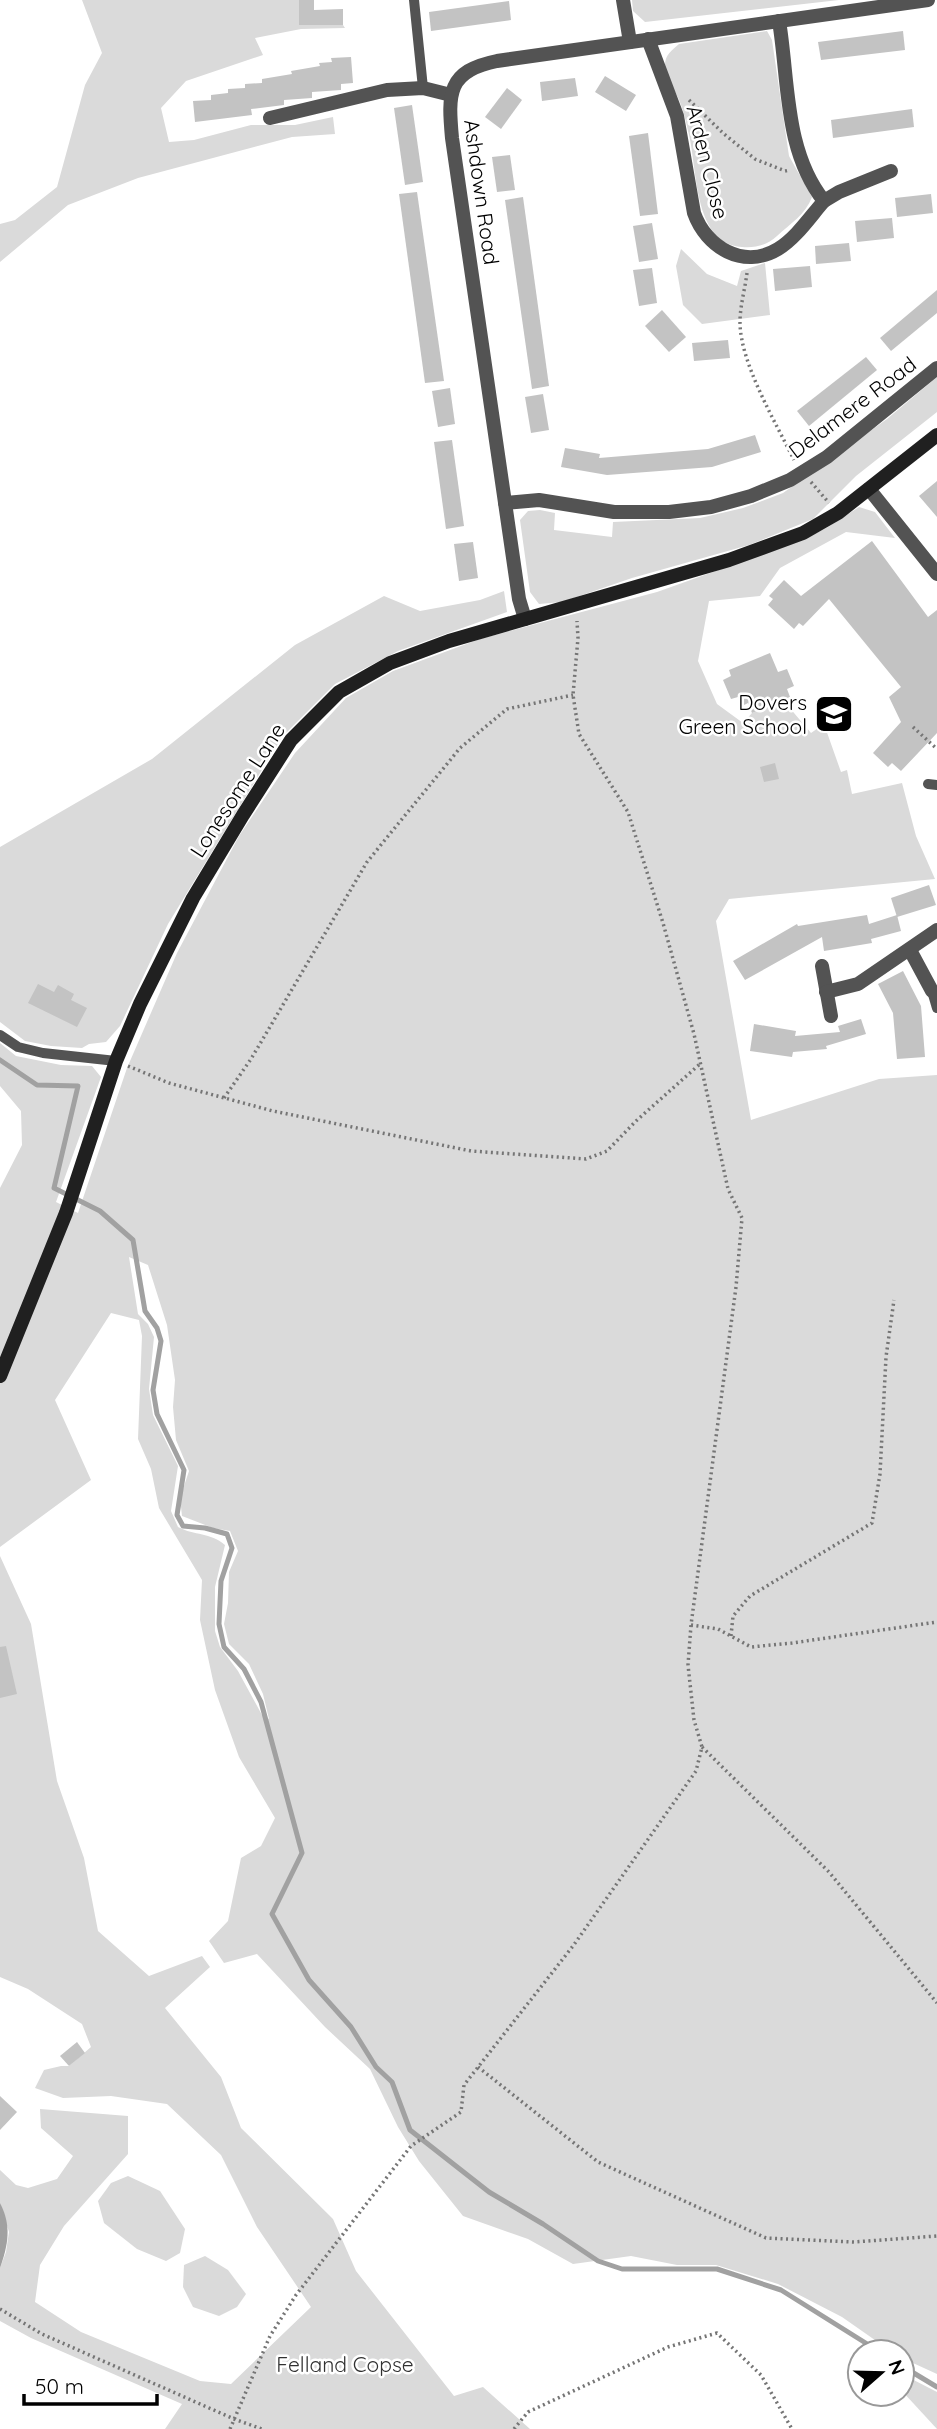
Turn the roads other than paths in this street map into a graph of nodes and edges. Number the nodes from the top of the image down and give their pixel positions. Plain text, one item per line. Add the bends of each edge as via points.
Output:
1 (414, 0) edge
2 (623, 0) edge
3 (928, 0) edge
4 (779, 21) junction
5 (648, 39) junction
6 (631, 41) junction
7 (423, 88) junction
8 (450, 95) junction
9 (270, 118) dead end
10 (891, 171) dead end
11 (824, 201) junction
12 (937, 368) edge
13 (937, 435) edge
14 (869, 489) junction
15 (505, 503) junction
16 (937, 575) edge
17 (525, 619) junction
18 (937, 930) edge
19 (910, 950) junction
20 (822, 966) dead end
21 (932, 991) joint
22 (826, 992) junction
23 (937, 1008) edge
24 (831, 1016) dead end
25 (0, 1035) edge
26 (116, 1061) junction
27 (0, 1376) edge

1 - 7 lane
2 - 6 street
3 - 4 street, Ashdown Road
4 - 5 street, Ashdown Road
4 - 11 street via 795,143 802,166
5 - 6 street, Ashdown Road
5 - 11 street, Arden Close via 677,116 694,213 708,239 720,248 750,257 778,249
6 - 8 street, Ashdown Road via 480,65 467,70
7 - 8 street
7 - 9 street via 387,90
8 - 15 street, Ashdown Road via 452,138
10 - 11 street
12 - 15 street, Delamere Road via 827,457 751,496 669,512 614,512 539,500
13 - 14 street, Lonesome Lane
14 - 16 street
14 - 17 street, Lonesome Lane via 803,533 729,560
15 - 17 street, Ashdown Road
17 - 26 street, Lonesome Lane via 390,663 339,692 291,740 192,898
18 - 19 street
19 - 21 street
19 - 22 street via 858,984
20 - 22 street
21 - 23 lane
22 - 24 street
25 - 26 lane via 18,1047 43,1053
26 - 27 street, Lonesome Lane via 65,1213

